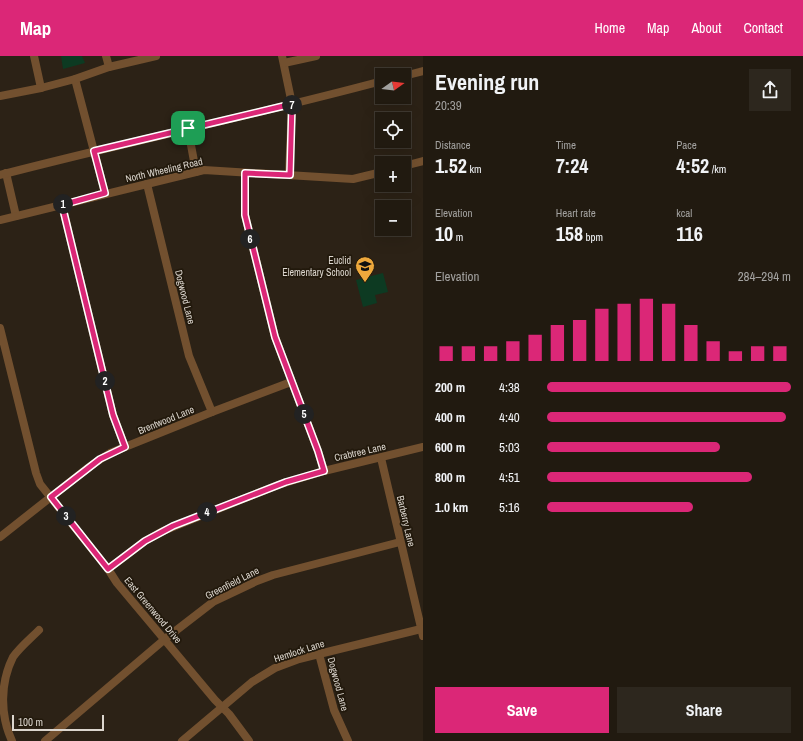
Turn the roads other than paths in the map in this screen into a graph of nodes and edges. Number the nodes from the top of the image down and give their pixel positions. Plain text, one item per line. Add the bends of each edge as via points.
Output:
1 (34, 56) edge
2 (106, 56) edge
3 (156, 56) edge
4 (316, 56) edge
5 (283, 60) edge
6 (109, 67) junction
7 (423, 71) edge
8 (411, 74) edge
9 (75, 79) junction
10 (375, 84) edge
11 (41, 88) junction
12 (0, 96) edge
13 (292, 104) junction
14 (188, 128) junction
15 (94, 151) junction
16 (423, 161) edge
17 (411, 164) edge
18 (196, 172) junction
19 (245, 173) junction
20 (3, 174) edge
21 (375, 174) edge
22 (290, 175) junction
23 (148, 184) junction
24 (105, 193) junction
25 (62, 205) junction
26 (16, 216) junction
27 (0, 220) edge
28 (0, 328) edge
29 (291, 382) junction
30 (212, 412) junction
31 (125, 447) junction
32 (423, 447) edge
33 (381, 458) junction
34 (324, 471) junction
35 (51, 497) junction
36 (0, 537) edge
37 (400, 542) junction
38 (108, 569) junction
39 (39, 630) dead end
40 (422, 633) edge
41 (165, 639) junction
42 (319, 654) junction
43 (222, 706) junction
44 (12, 741) edge
45 (44, 741) edge
46 (182, 741) edge
47 (249, 741) edge
48 (348, 741) edge

1 - 11 street
2 - 6 street
3 - 6 street
4 - 5 street
5 - 13 street
6 - 9 street
7 - 8 street
9 - 11 street
9 - 15 street
10 - 13 street
11 - 12 street
13 - 14 street
13 - 22 street
14 - 15 street
14 - 18 street
15 - 20 street
15 - 24 street
16 - 17 street
18 - 19 street, North Wheeling Road via 214,170
18 - 23 street, North Wheeling Road
19 - 22 street, North Wheeling Road
19 - 29 street via 244,203 247,227 275,337
20 - 26 street
21 - 22 street, North Wheeling Road via 353,179
23 - 24 street, North Wheeling Road
23 - 30 street, Dogwood Lane via 189,356
24 - 25 street, North Wheeling Road
25 - 26 street, North Wheeling Road
25 - 31 street via 111,408
26 - 27 street, North Wheeling Road
28 - 35 street, East Greenwood Drive via 36,473 40,484
29 - 30 street, Brentwood Lane
29 - 34 street
30 - 31 street, Brentwood Lane
31 - 35 street, Brentwood Lane via 100,459
32 - 33 street, Crabtree Lane
33 - 34 street, Crabtree Lane
33 - 37 street, Barberry Lane
34 - 38 street, Crabtree Lane via 286,482 173,526 145,541
35 - 36 street, Brentwood Lane
35 - 38 street, East Greenwood Drive
37 - 40 street, Barberry Lane
37 - 41 street, Greenfield Lane via 257,581 214,602
38 - 41 street, East Greenwood Drive
39 - 44 street via 13,657 2,684 2,714
40 - 42 street, Hemlock Lane
41 - 43 street, East Greenwood Drive
41 - 45 street, Greenfield Lane
42 - 43 street, Hemlock Lane via 290,662 264,675
42 - 48 street, Dogwood Lane via 334,710
43 - 46 street, Hemlock Lane
43 - 47 street, East Greenwood Drive

